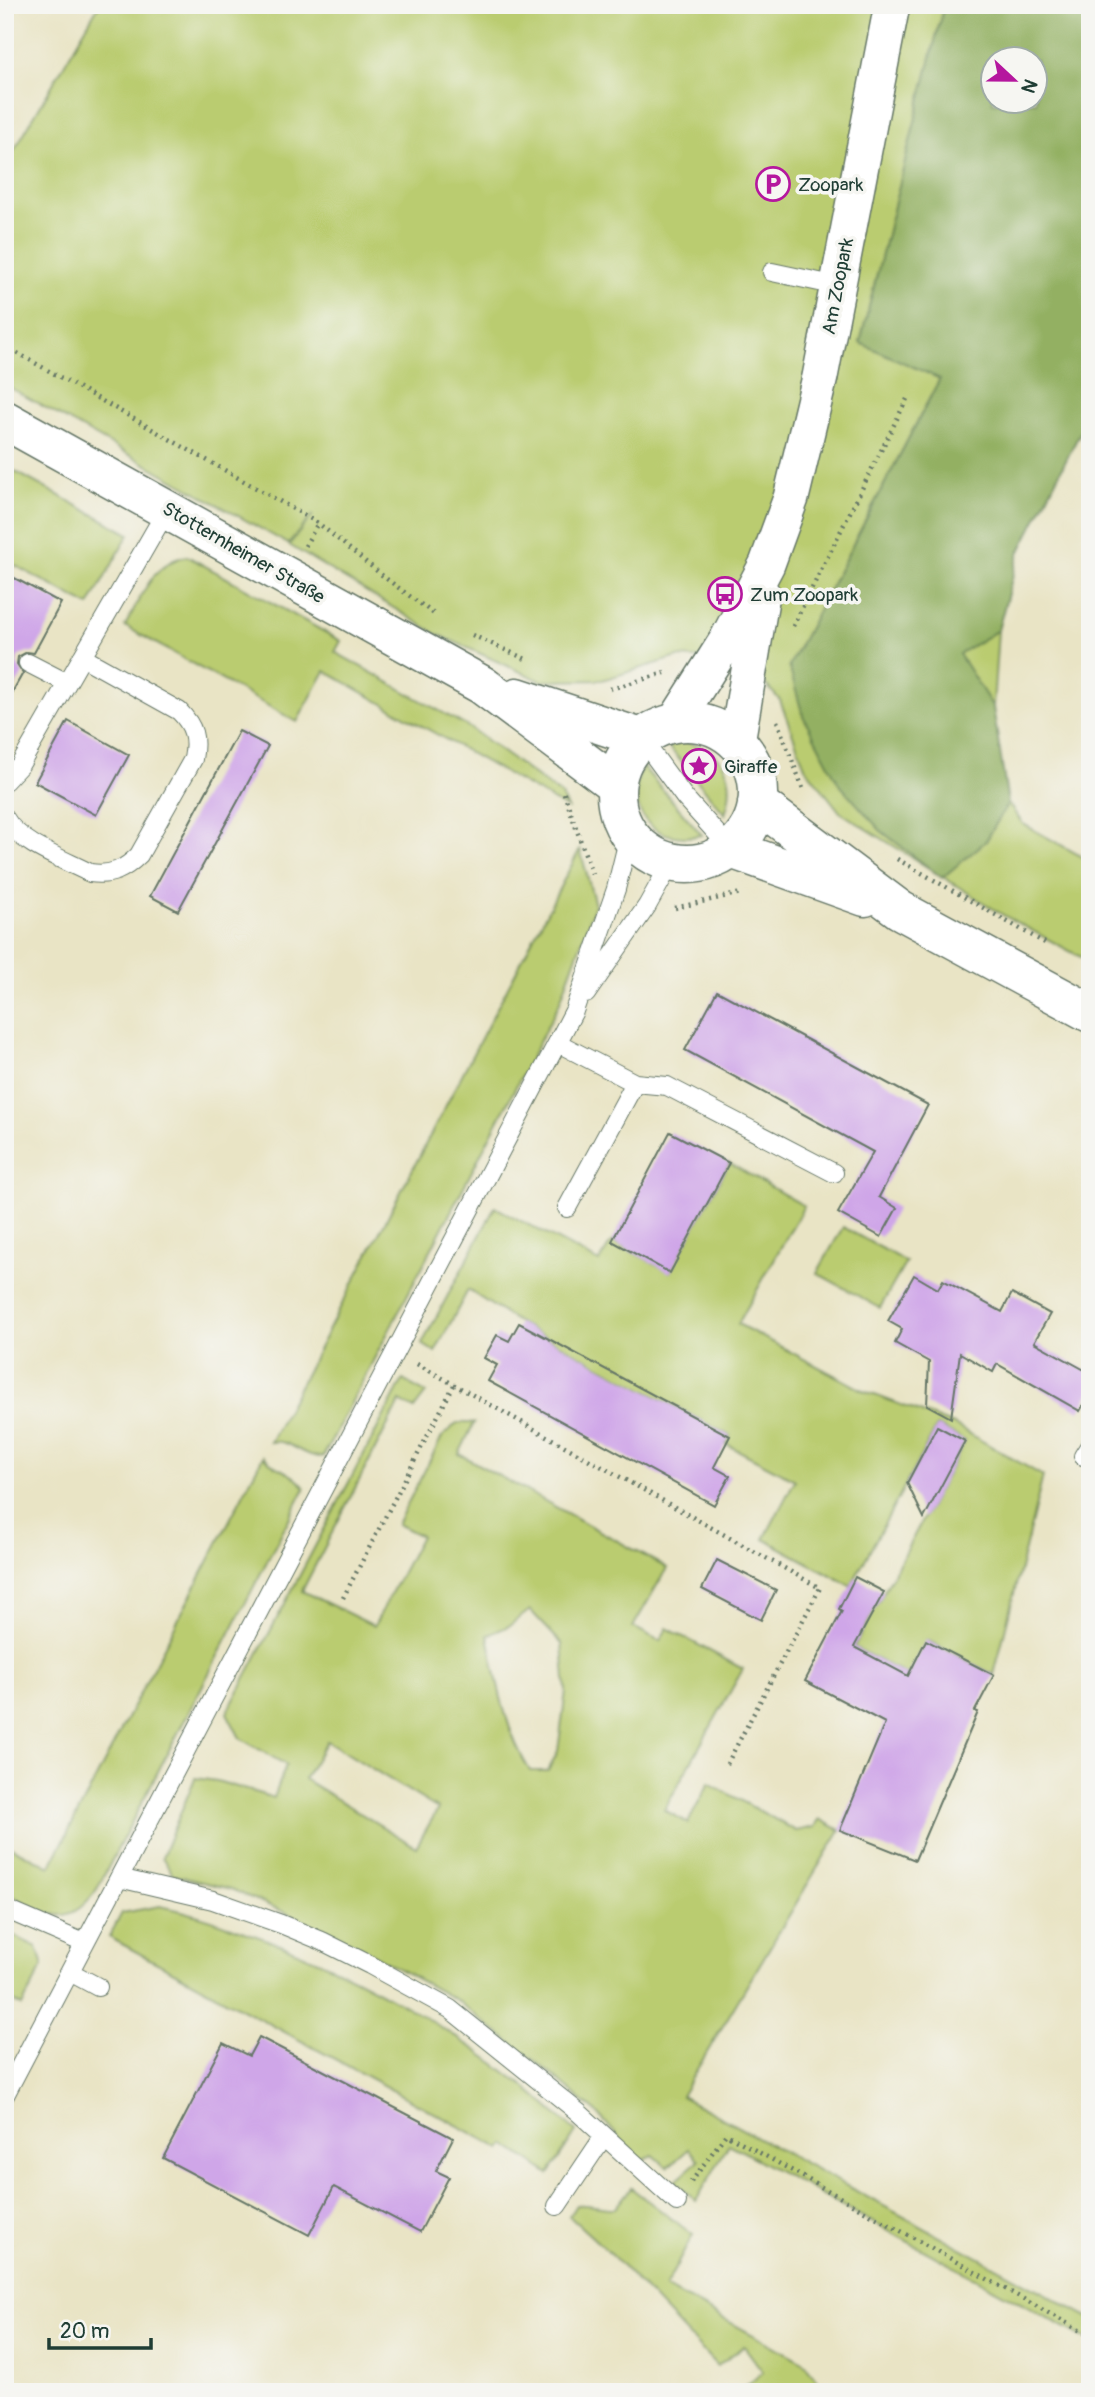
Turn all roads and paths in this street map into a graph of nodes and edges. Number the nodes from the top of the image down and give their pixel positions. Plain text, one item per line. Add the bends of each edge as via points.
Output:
1 (892, 5) edge
2 (772, 272) dead end
3 (838, 286) junction
4 (5, 346) edge
5 (909, 395) dead end
6 (5, 420) edge
7 (168, 508) junction
8 (767, 564) junction
9 (436, 616) dead end
10 (791, 630) dead end
11 (470, 634) dead end
12 (82, 657) junction
13 (530, 661) dead end
14 (29, 663) dead end
15 (667, 672) dead end
16 (67, 683) junction
17 (482, 685) junction
18 (600, 692) dead end
19 (775, 717) dead end
20 (675, 722) junction
21 (641, 738) junction
22 (737, 742) junction
23 (5, 781) edge
24 (561, 785) dead end
25 (616, 785) junction
26 (808, 800) dead end
27 (757, 803) junction
28 (5, 818) edge
29 (629, 836) junction
30 (732, 849) junction
31 (888, 853) dead end
32 (671, 863) junction
33 (593, 876) dead end
34 (750, 891) dead end
35 (670, 909) dead end
36 (900, 910) junction
37 (1054, 949) dead end
38 (574, 1011) junction
39 (1090, 1013) edge
40 (558, 1043) junction
41 (635, 1083) junction
42 (834, 1173) dead end
43 (567, 1208) dead end
44 (413, 1362) dead end
45 (454, 1385) junction
46 (342, 1598) dead end
47 (727, 1764) dead end
48 (119, 1878) junction
49 (5, 1909) edge
50 (85, 1943) junction
51 (70, 1972) junction
52 (98, 1987) dead end
53 (5, 2095) edge
54 (604, 2136) junction
55 (677, 2202) joint
56 (557, 2206) dead end
57 (1090, 2336) edge

1 - 3 street, Am Zoopark
2 - 3 lane
3 - 8 street, Am Zoopark via 807,438
4 - 9 path via 318,523
5 - 10 path
6 - 7 main road, Stotternheimer Straße
7 - 12 lane
7 - 17 main road, Stotternheimer Straße
8 - 20 street, Am Zoopark via 727,640
8 - 22 street, Am Zoopark
11 - 13 path
12 - 16 lane
12 - 28 lane via 179,711 195,732 193,759 139,855 115,873 90,873 22,837
14 - 16 lane
15 - 18 path
16 - 23 lane via 20,765
17 - 21 main road
17 - 25 main road
19 - 26 path
20 - 21 main road
20 - 22 main road via 698,722
21 - 25 main road via 620,767
21 - 30 lane
22 - 27 main road via 757,781
24 - 33 path
25 - 29 main road via 620,820
27 - 30 main road via 753,820
27 - 36 main road
29 - 32 main road via 655,858
29 - 38 lane
30 - 32 main road via 713,860
30 - 36 main road
31 - 37 path
32 - 38 lane
34 - 35 path
36 - 39 main road
38 - 40 lane
40 - 41 lane
40 - 48 lane
41 - 42 lane via 667,1086
41 - 43 lane
44 - 45 path
45 - 46 path
45 - 47 path via 820,1588
48 - 50 lane
48 - 54 lane via 213,1900 291,1928 370,1965 450,2009
49 - 50 lane
50 - 51 lane
51 - 52 lane
51 - 53 lane
54 - 55 lane
54 - 56 lane
55 - 57 path via 726,2134

